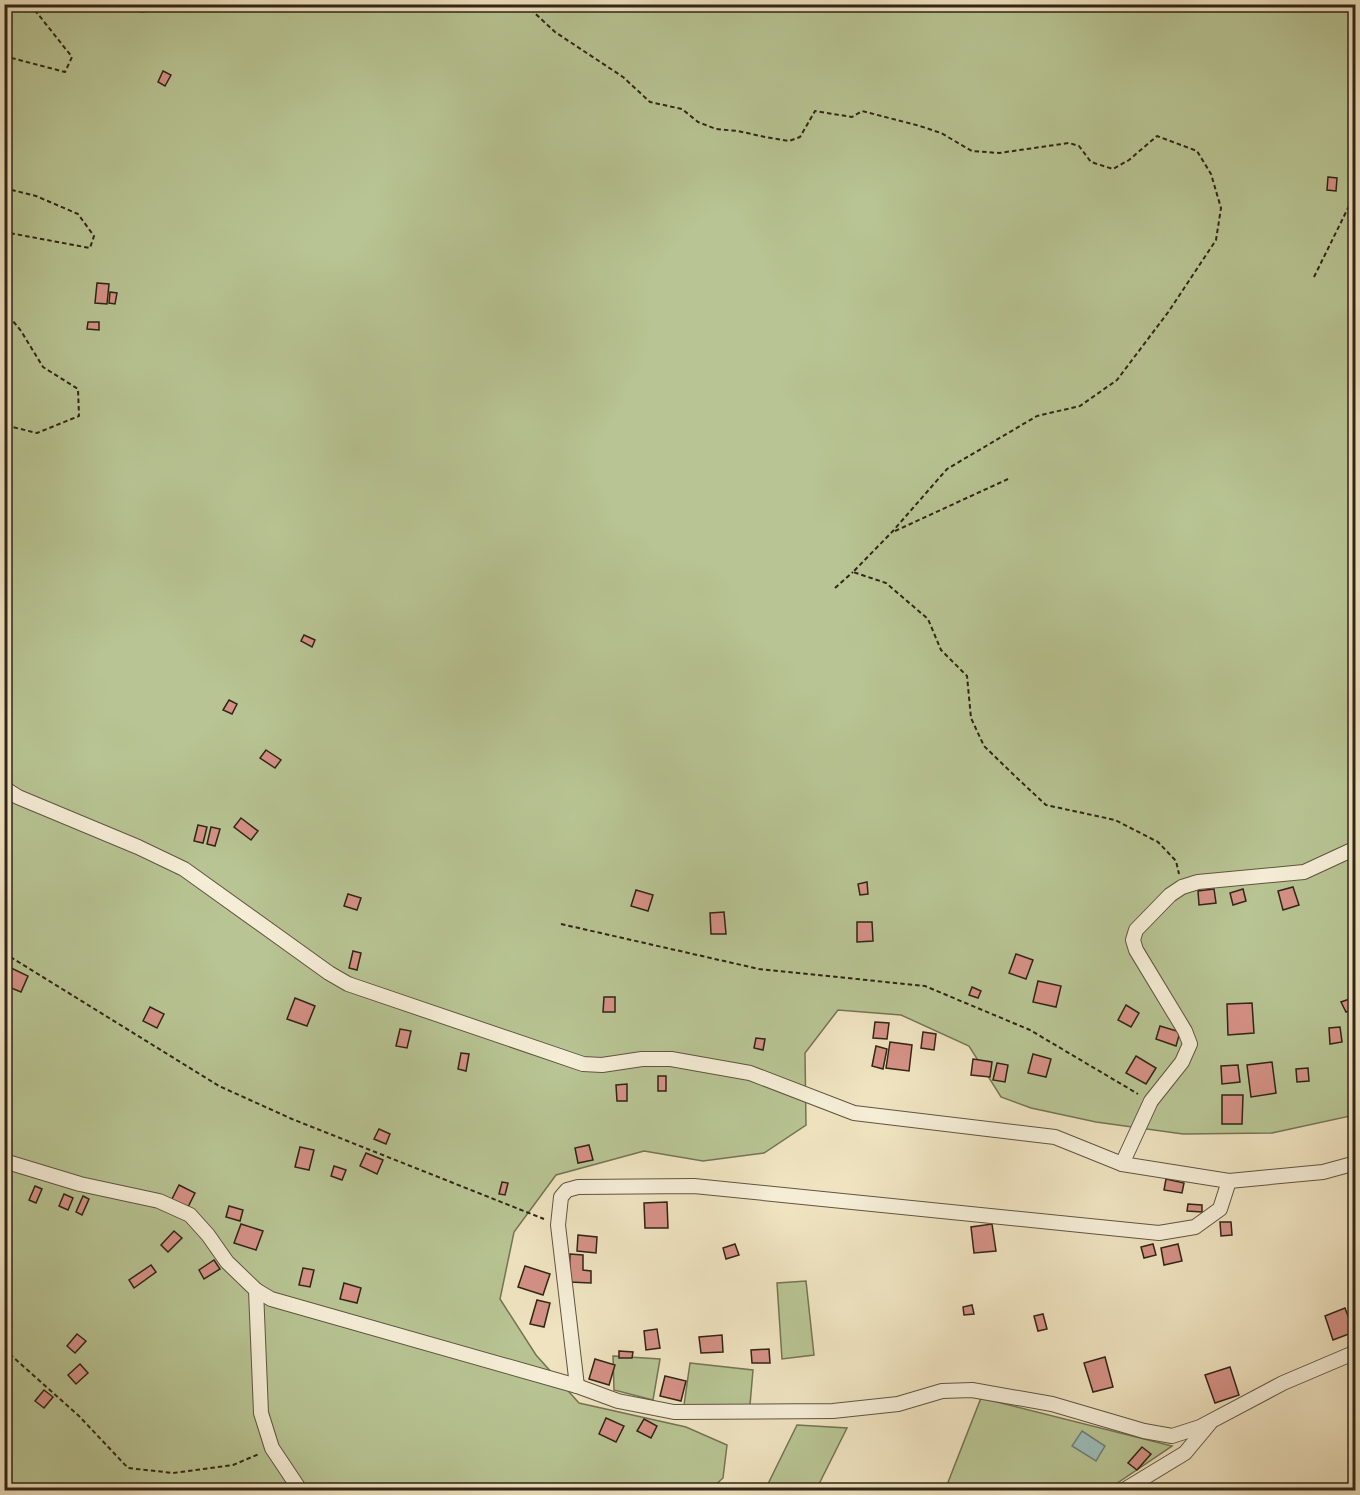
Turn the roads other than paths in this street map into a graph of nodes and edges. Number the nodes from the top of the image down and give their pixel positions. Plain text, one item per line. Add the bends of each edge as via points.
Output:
1 (4, 788) edge
2 (1356, 848) edge
3 (4, 1161) edge
4 (1356, 1163) edge
5 (1122, 1164) junction
6 (1229, 1181) junction
7 (256, 1290) junction
8 (1356, 1352) edge
9 (577, 1386) junction
10 (1214, 1419) junction
11 (300, 1491) edge
12 (1124, 1491) edge

1 - 5 street via 184,869 348,984 583,1064 671,1059 750,1073 854,1113 1055,1137
2 - 5 street via 1304,872 1198,882 1182,887 1136,930 1132,940 1136,950 1190,1044 1182,1062 1151,1101
3 - 7 street via 80,1184 159,1201 190,1215 227,1262
4 - 6 street via 1323,1172
5 - 6 street
6 - 9 street via 1220,1209 1195,1227 1159,1233 694,1186 567,1190 561,1197 558,1225
7 - 9 street via 271,1299
7 - 11 street via 261,1413 272,1448
8 - 10 street via 1282,1383
9 - 10 street via 618,1401 674,1412 832,1411 898,1404 942,1391 972,1390 1052,1404 1172,1436
10 - 12 street via 1185,1453

